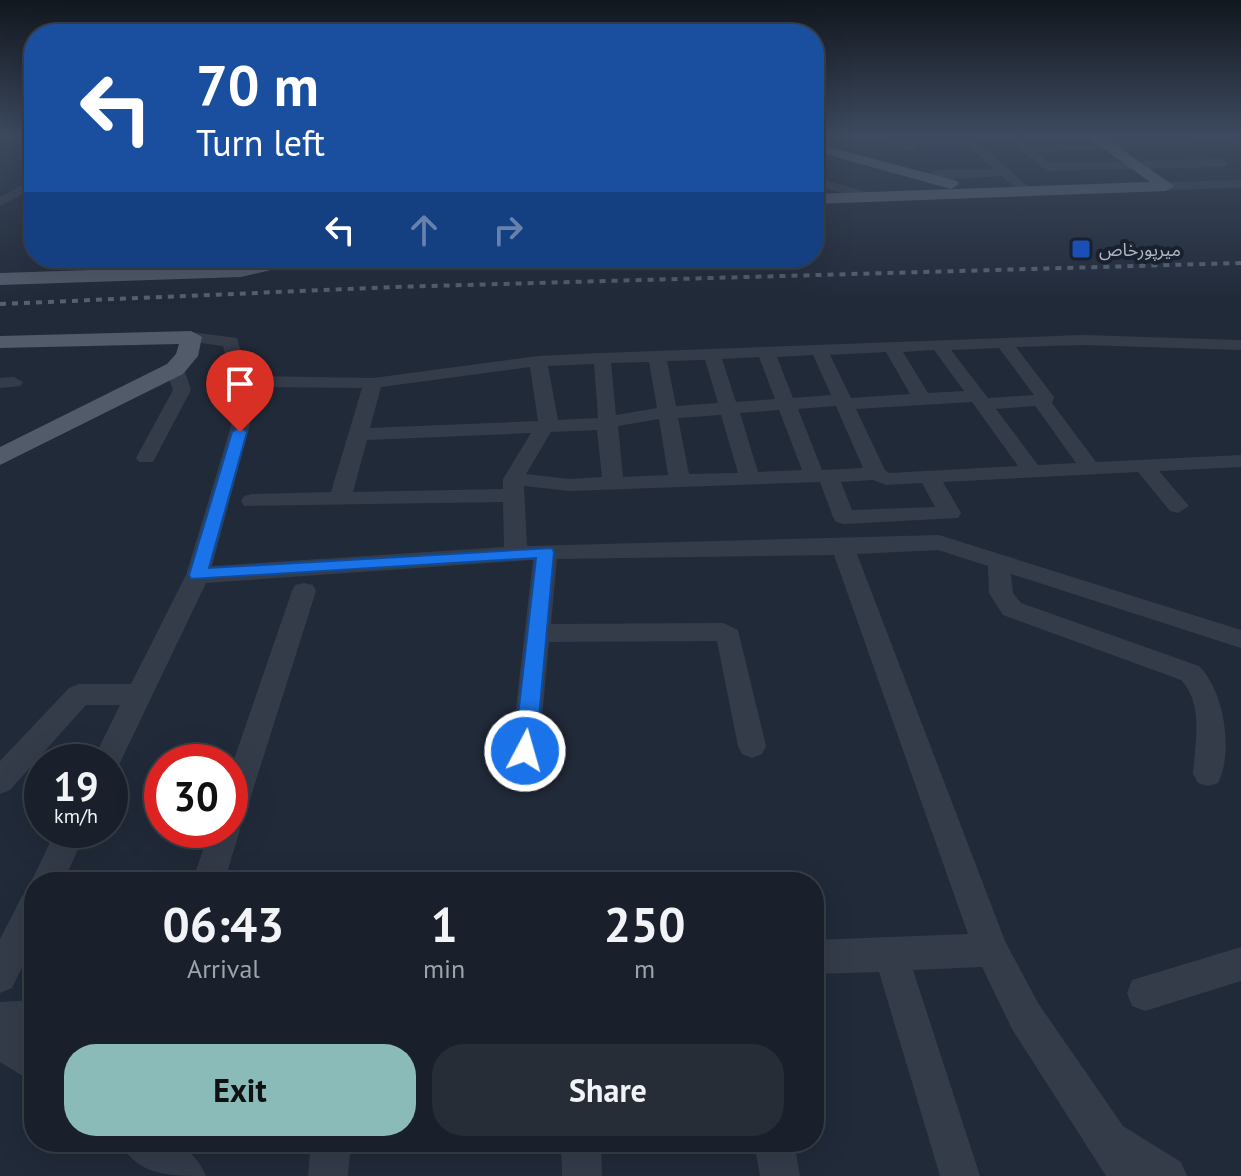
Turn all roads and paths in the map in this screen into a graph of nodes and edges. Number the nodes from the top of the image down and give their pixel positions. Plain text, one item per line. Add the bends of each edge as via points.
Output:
1 (848, 191) edge
2 (948, 191) edge
3 (979, 191) edge
4 (1027, 191) joint
5 (1030, 191) edge
6 (956, 193) junction
7 (983, 193) junction
8 (869, 197) junction
9 (824, 199) edge
10 (254, 268) edge
11 (0, 279) edge
12 (191, 337) junction
13 (1004, 343) junction
14 (939, 345) junction
15 (1241, 345) edge
16 (3, 346) edge
17 (892, 347) junction
18 (819, 349) junction
19 (766, 352) junction
20 (712, 354) junction
21 (657, 356) junction
22 (602, 358) junction
23 (538, 361) junction
24 (175, 369) junction
25 (240, 381) junction
26 (373, 383) junction
27 (923, 400) junction
28 (980, 400) junction
29 (1044, 400) junction
30 (844, 402) junction
31 (786, 404) junction
32 (728, 408) junction
33 (669, 412) junction
34 (609, 422) junction
35 (545, 426) junction
36 (358, 434) junction
37 (0, 457) edge
38 (146, 458) dead end
39 (1241, 461) edge
40 (1144, 467) junction
41 (1091, 469) junction
42 (1033, 472) junction
43 (876, 474) junction
44 (822, 477) junction
45 (929, 477) junction
46 (750, 479) junction
47 (680, 482) junction
48 (613, 484) junction
49 (513, 487) junction
50 (340, 499) junction
51 (252, 501) dead end
52 (1178, 506) dead end
53 (871, 516) junction
54 (883, 545) junction
55 (843, 547) junction
56 (546, 552) junction
57 (516, 554) junction
58 (1000, 560) junction
59 (198, 575) junction
60 (304, 591) dead end
61 (537, 633) junction
62 (1241, 639) edge
63 (140, 694) junction
64 (115, 744) edge
65 (752, 746) dead end
66 (525, 751) dead end
67 (248, 761) edge
68 (1208, 774) dead end
69 (0, 781) edge
70 (63, 848) edge
71 (219, 848) edge
72 (52, 872) edge
73 (211, 872) edge
74 (24, 927) edge
75 (991, 950) junction
76 (891, 954) junction
77 (824, 957) edge
78 (1241, 964) edge
79 (0, 976) edge
80 (1145, 993) dead end
81 (24, 1019) edge
82 (0, 1020) edge
83 (0, 1039) edge
84 (24, 1057) edge
85 (1108, 1139) junction
86 (154, 1152) edge
87 (330, 1152) edge
88 (581, 1152) edge
89 (776, 1152) edge
90 (186, 1176) edge
91 (328, 1176) edge
92 (582, 1176) edge
93 (780, 1176) edge
94 (960, 1176) edge
95 (1128, 1176) edge
96 (1167, 1176) edge

1 - 8 street
2 - 6 main road
3 - 7 main road
4 - 5 main road
4 - 7 main road
6 - 7 main road
6 - 8 main road
8 - 9 main road
10 - 11 main road
12 - 16 main road
12 - 24 main road via 187,356
12 - 25 street via 231,342
13 - 14 street
13 - 15 street
13 - 29 street
14 - 17 street
14 - 28 street
17 - 18 street
17 - 27 street
18 - 19 street
18 - 30 street
19 - 20 street
19 - 31 street
20 - 21 street
20 - 32 street
21 - 22 street
21 - 33 street
22 - 23 street
22 - 34 street
23 - 26 street
23 - 35 street
24 - 37 main road
24 - 38 street via 182,390
25 - 26 street
25 - 59 street via 246,406
26 - 36 street
27 - 28 street
27 - 30 street
28 - 29 street
28 - 42 street
29 - 41 street
30 - 31 street
30 - 43 street
31 - 32 street
31 - 44 street
32 - 33 street
32 - 46 street
33 - 34 street
33 - 47 street
34 - 35 street
34 - 48 street
35 - 36 street
35 - 49 street
36 - 50 street
39 - 40 street
40 - 41 street
40 - 52 street
41 - 42 street
42 - 45 street
43 - 44 street
43 - 45 street via 886,479
44 - 46 street
44 - 53 street via 844,517
45 - 53 street via 950,513
46 - 47 street
47 - 48 street
48 - 49 street
49 - 50 street
49 - 57 street
50 - 51 street
53 - 54 street
54 - 55 street
54 - 58 street via 939,542
55 - 56 street
55 - 75 street
56 - 57 street
56 - 61 street
57 - 59 street
58 - 62 street
58 - 68 street via 1000,595 1012,609 1203,682 1208,694
59 - 63 street
60 - 67 street
61 - 65 street via 723,632 729,637
61 - 66 street
63 - 64 street
63 - 69 street via 79,695
70 - 72 street
71 - 73 street
74 - 79 street
75 - 76 street
75 - 85 street via 1025,1016
76 - 77 street
76 - 94 street
78 - 80 street
81 - 82 street
83 - 84 street
85 - 95 street
85 - 96 street
86 - 90 street
87 - 91 street
88 - 92 street
89 - 93 street

